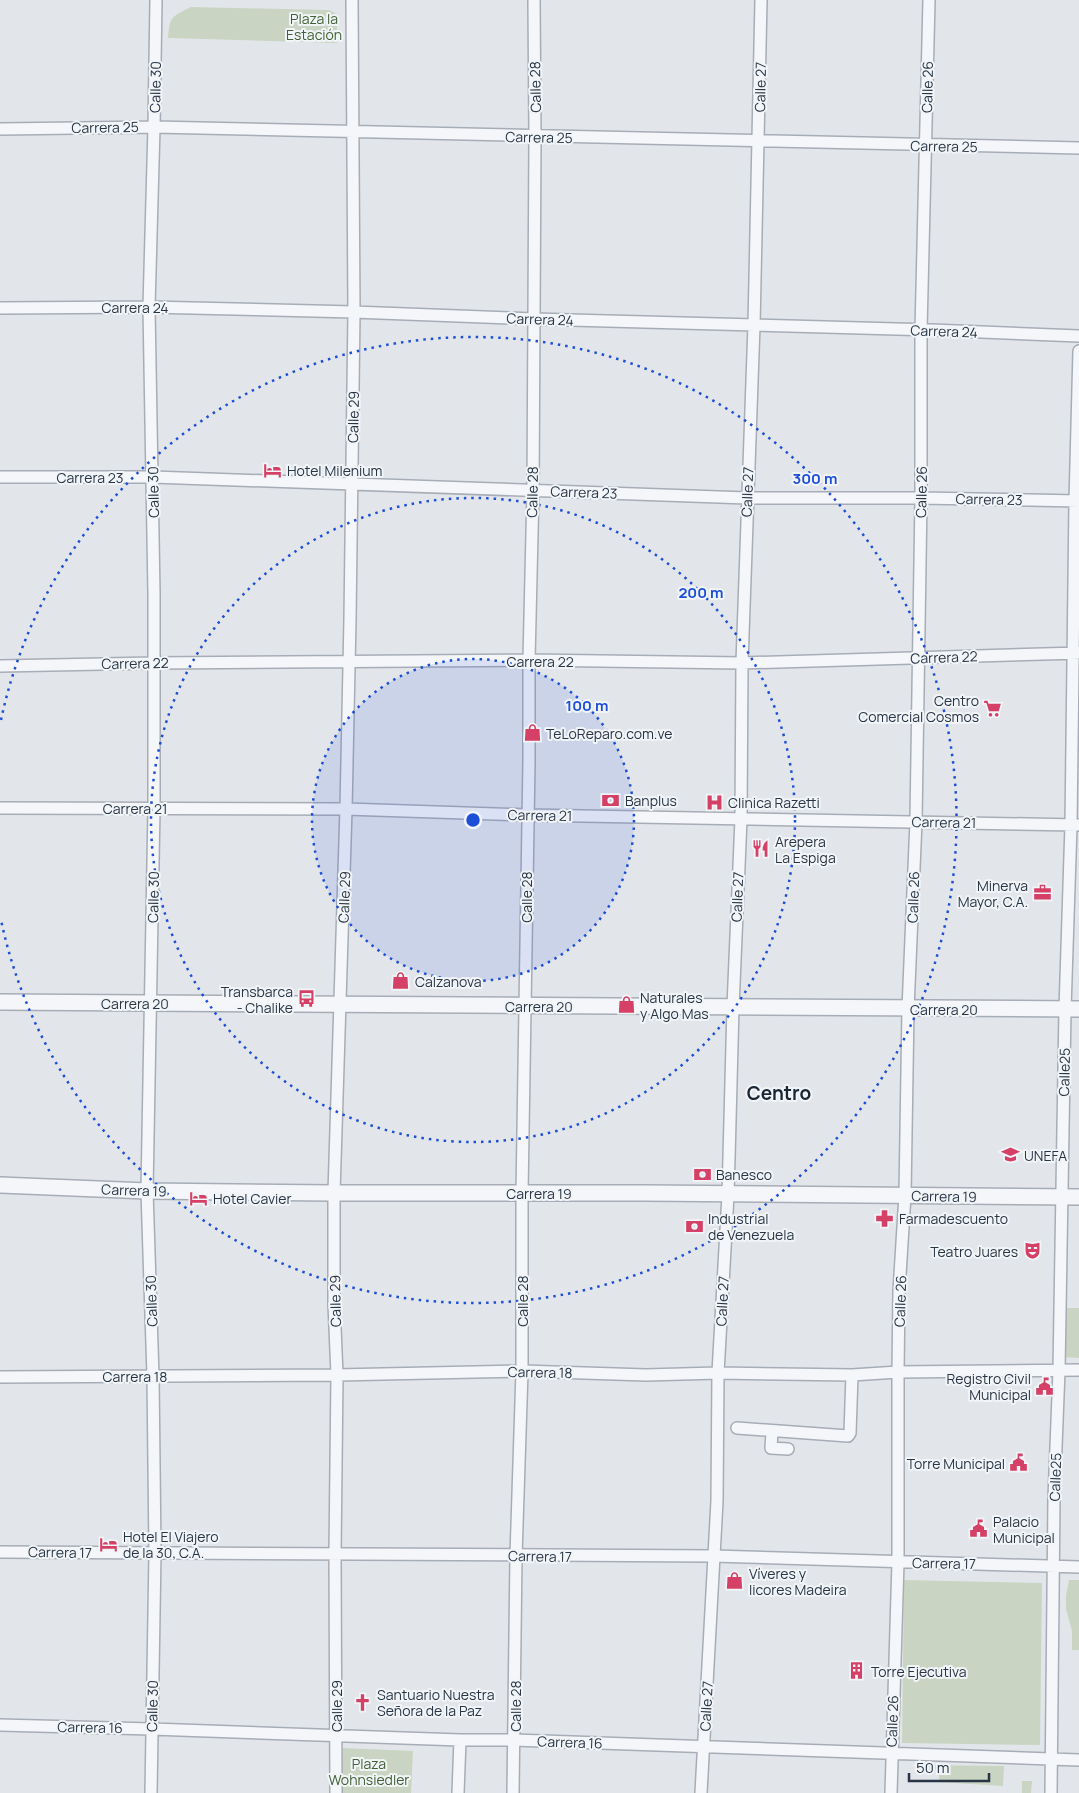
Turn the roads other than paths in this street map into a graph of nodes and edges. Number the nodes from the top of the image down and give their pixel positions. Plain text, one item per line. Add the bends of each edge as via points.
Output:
1 (156, 0) edge
2 (352, 0) edge
3 (534, 0) edge
4 (761, 0) edge
5 (930, 0) edge
6 (154, 127) junction
7 (0, 129) edge
8 (353, 132) junction
9 (535, 137) junction
10 (759, 142) junction
11 (926, 146) junction
12 (1079, 148) edge
13 (149, 306) junction
14 (0, 308) edge
15 (354, 312) junction
16 (534, 319) junction
17 (754, 325) junction
18 (921, 330) junction
19 (1079, 336) edge
20 (1079, 351) edge
21 (0, 477) edge
22 (153, 477) junction
23 (352, 484) junction
24 (533, 491) junction
25 (747, 498) junction
26 (921, 498) junction
27 (1077, 501) edge
28 (1076, 654) edge
29 (918, 658) junction
30 (529, 660) junction
31 (154, 662) junction
32 (348, 662) junction
33 (742, 663) junction
34 (0, 666) edge
35 (0, 808) edge
36 (154, 808) junction
37 (346, 810) junction
38 (527, 815) junction
39 (740, 819) junction
40 (916, 821) junction
41 (1075, 825) edge
42 (0, 1002) edge
43 (151, 1002) junction
44 (341, 1003) junction
45 (526, 1006) junction
46 (733, 1007) junction
47 (908, 1009) junction
48 (1072, 1009) edge
49 (0, 1186) edge
50 (148, 1191) junction
51 (334, 1193) junction
52 (522, 1193) junction
53 (728, 1195) junction
54 (905, 1195) junction
55 (1061, 1197) junction
56 (1079, 1197) edge
57 (1058, 1370) junction
58 (1079, 1370) edge
59 (522, 1371) junction
60 (898, 1372) junction
61 (718, 1373) junction
62 (337, 1375) junction
63 (852, 1375) junction
64 (154, 1376) junction
65 (0, 1377) edge
66 (737, 1428) dead end
67 (772, 1431) junction
68 (788, 1449) dead end
69 (0, 1552) edge
70 (154, 1553) junction
71 (335, 1554) junction
72 (516, 1556) junction
73 (713, 1556) junction
74 (898, 1562) junction
75 (1054, 1566) junction
76 (1079, 1567) edge
77 (0, 1725) edge
78 (152, 1729) junction
79 (337, 1736) junction
80 (460, 1740) junction
81 (514, 1740) junction
82 (704, 1746) junction
83 (891, 1753) junction
84 (1051, 1759) junction
85 (1079, 1760) edge
86 (151, 1793) edge
87 (336, 1793) edge
88 (458, 1793) edge
89 (513, 1793) edge
90 (701, 1793) edge
91 (891, 1793) edge
92 (1051, 1793) edge

1 - 6 street, Calle 30
2 - 8 street, Calle 29
3 - 9 street, Calle 28
4 - 10 street, Calle 27
5 - 11 street, Calle 26
6 - 7 street, Carrera 25
6 - 8 street, Carrera 25
6 - 13 street, Calle 30
8 - 9 street, Carrera 25
8 - 15 street, Calle 29
9 - 10 street, Carrera 25
9 - 16 street, Calle 28
10 - 11 street, Carrera 25
10 - 17 street, Calle 27
11 - 12 street, Carrera 25
11 - 18 street, Calle 26
13 - 14 street, Carrera 24
13 - 15 street, Carrera 24
13 - 22 street, Calle 30
15 - 16 street, Carrera 24
15 - 23 street, Calle 29
16 - 17 street, Carrera 24
16 - 24 street, Calle 28
17 - 18 street, Carrera 24
17 - 25 street, Calle 27
18 - 19 street, Carrera 24
18 - 26 street, Calle 26
20 - 27 street, Calle25
21 - 22 street, Carrera 23
22 - 23 street, Carrera 23
22 - 31 street, Calle 30
23 - 24 street, Carrera 23
23 - 32 street, Calle 29
24 - 25 street, Carrera 23
24 - 30 street, Calle 28
25 - 26 street, Carrera 23
25 - 33 street, Calle 27
26 - 27 street, Carrera 23
26 - 29 street, Calle 26
27 - 28 street, Calle25
28 - 29 street, Carrera 22
28 - 41 street, Calle25
29 - 33 street, Carrera 22
29 - 40 street, Calle 26
30 - 32 street, Carrera 22
30 - 33 street, Carrera 22
30 - 38 street, Calle 28
31 - 32 street, Carrera 22
31 - 34 street, Carrera 22
31 - 36 street, Calle 30
32 - 37 street, Calle 29
33 - 39 street, Calle 27
35 - 36 street, Carrera 21
36 - 37 street, Carrera 21
36 - 43 street, Calle 30
37 - 38 street, Carrera 21
37 - 44 street, Calle 29
38 - 39 street, Carrera 21
38 - 45 street, Calle 28
39 - 40 street, Carrera 21
39 - 46 street, Calle 27
40 - 41 street, Carrera 21
40 - 47 street, Calle 26
41 - 48 street, Calle25
42 - 43 street, Carrera 20
43 - 44 street, Carrera 20
43 - 50 street, Calle 30
44 - 45 street, Carrera 20
44 - 51 street, Calle 29
45 - 46 street, Carrera 20
45 - 52 street, Calle 28
46 - 47 street, Carrera 20
46 - 53 street, Calle 27
47 - 48 street, Carrera 20
47 - 54 street, Calle 26
48 - 55 street, Calle25
49 - 50 street, Carrera 19
50 - 51 street, Carrera 19
50 - 64 street, Calle 30
51 - 52 street, Carrera 19
51 - 62 street, Calle 29
52 - 53 street, Carrera 19
52 - 59 street, Calle 28
53 - 54 street, Carrera 19
53 - 61 street, Calle 27
54 - 55 street, Carrera 19
54 - 60 street, Calle 26
55 - 56 street, Carrera 19
55 - 57 street, Calle25
57 - 58 street, Carrera 18
57 - 60 street, Carrera 18
57 - 75 street, Calle25
59 - 61 street, Carrera 18 via 646,1375
59 - 62 street, Carrera 18
59 - 72 street, Calle 28
60 - 63 street, Carrera 18
60 - 74 street, Calle 26
61 - 63 street, Carrera 18
61 - 73 street, Calle 27
62 - 64 street, Carrera 18
62 - 71 street, Calle 29
63 - 67 street via 848,1436
64 - 65 street, Carrera 18
64 - 70 street, Calle 30
66 - 67 street
67 - 68 street via 766,1448
69 - 70 street, Carrera 17
70 - 71 street, Carrera 17
70 - 78 street, Calle 30
71 - 72 street, Carrera 17
71 - 79 street, Calle 29
72 - 73 street, Carrera 17
72 - 81 street, Calle 28
73 - 74 street, Carrera 17
73 - 82 street, Calle 27
74 - 75 street, Carrera 17
74 - 83 street, Calle 26
75 - 76 street, Carrera 17
75 - 84 street, Calle25
77 - 78 street, Carrera 16
78 - 79 street, Carrera 16
78 - 86 street, Calle 30
79 - 80 street, Carrera 16
79 - 87 street, Calle 29
80 - 81 street, Carrera 16
80 - 88 street
81 - 82 street, Carrera 16
81 - 89 street, Calle 28
82 - 83 street, Carrera 16
82 - 90 street, Calle 27
83 - 84 street, Carrera 16
83 - 91 street, Calle 26
84 - 85 street, Carrera 16
84 - 92 street, Calle25

